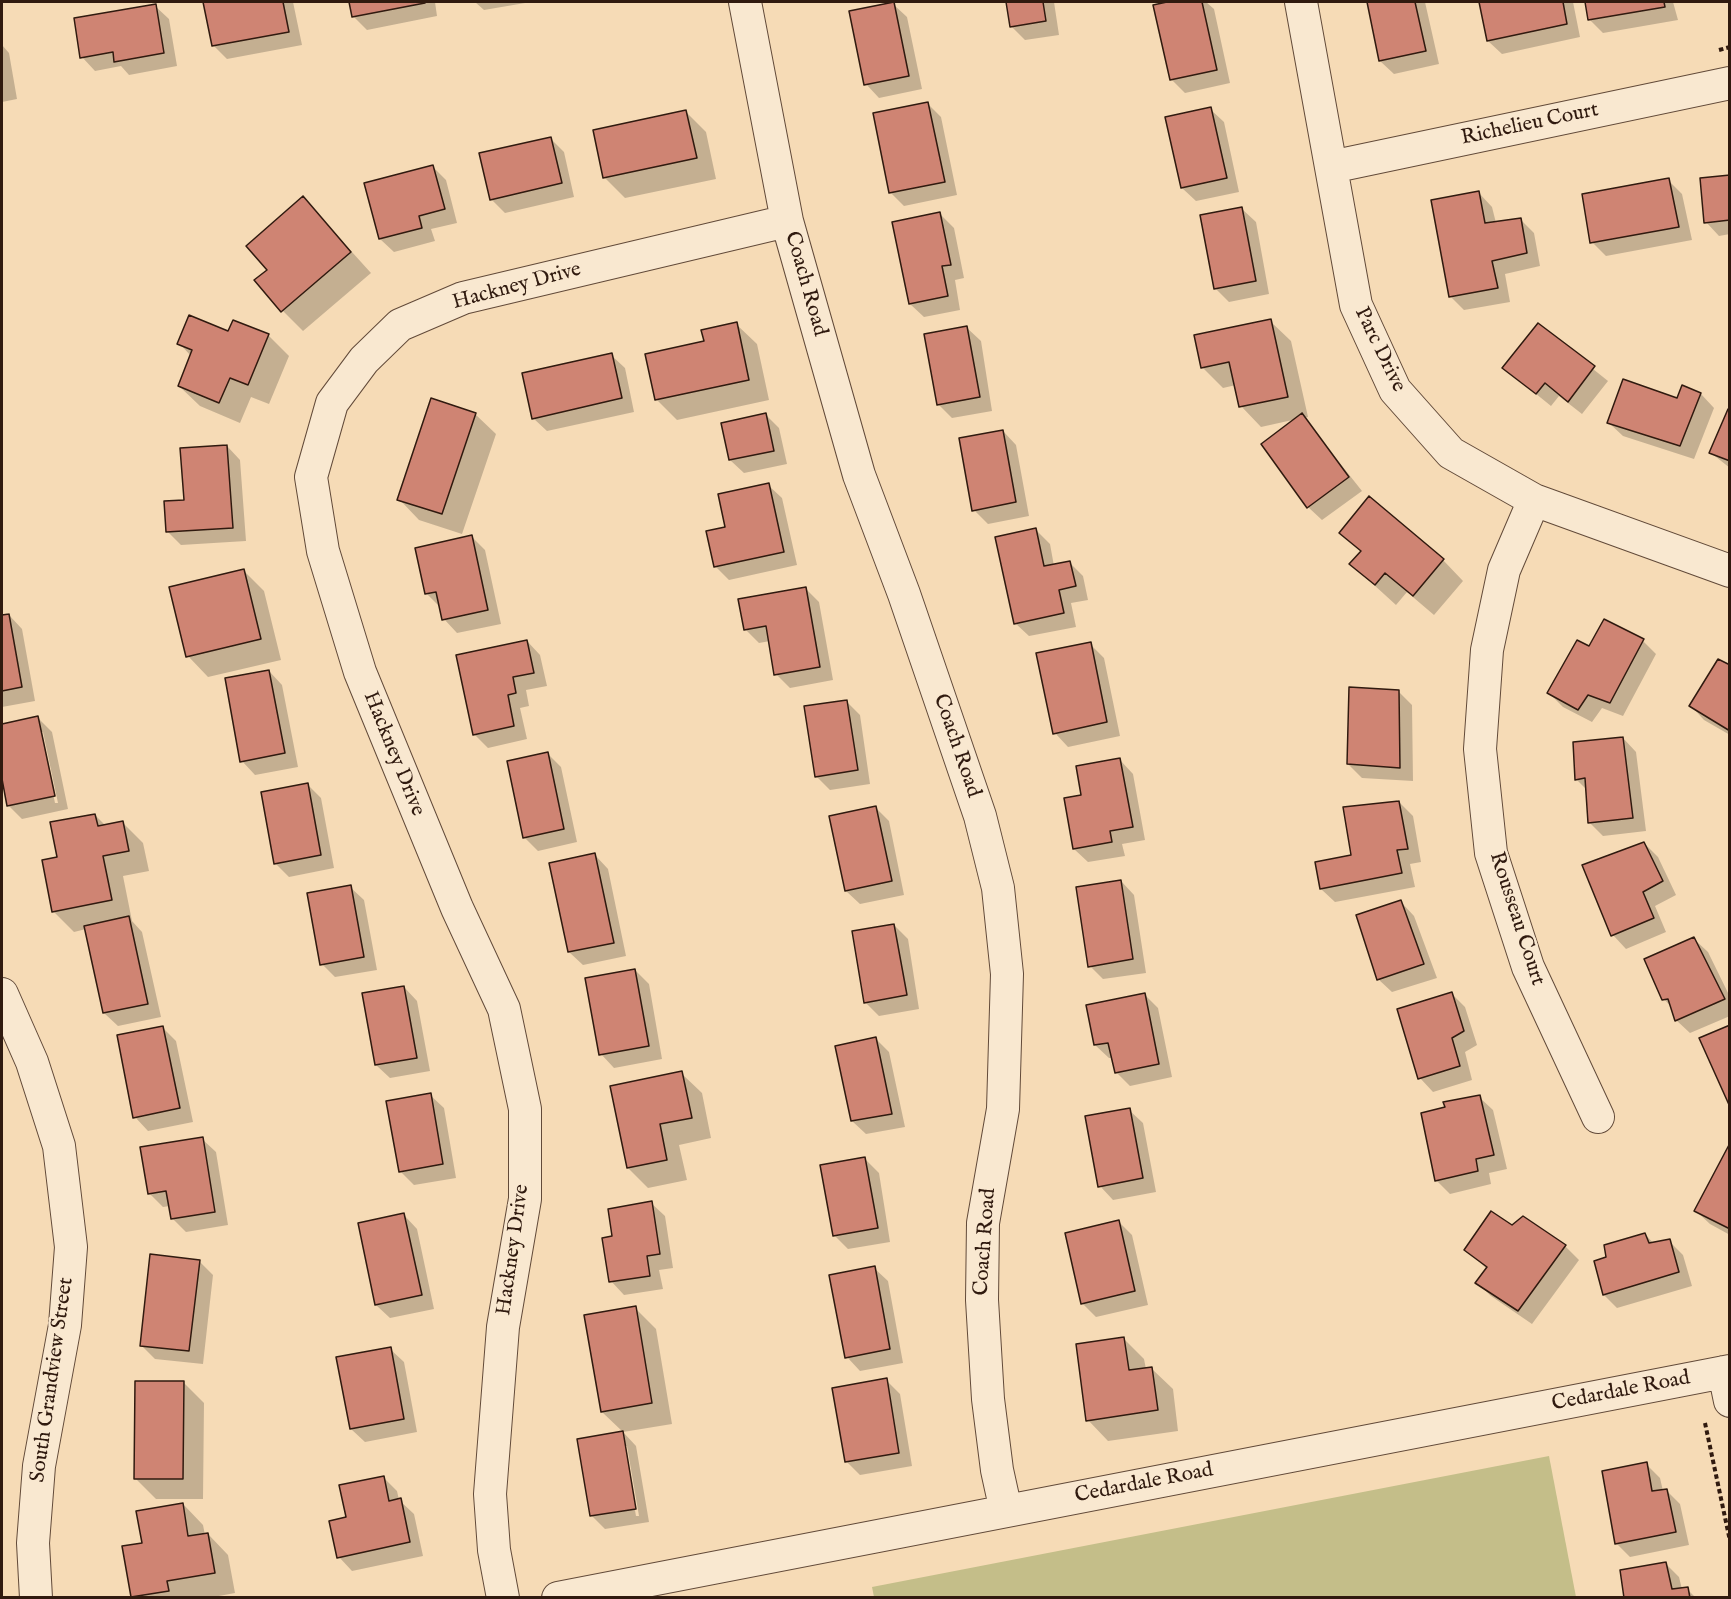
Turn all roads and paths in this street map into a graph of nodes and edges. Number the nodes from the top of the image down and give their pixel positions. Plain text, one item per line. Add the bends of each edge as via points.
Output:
1 (745, 2) edge
2 (1301, 2) edge
3 (1730, 82) edge
4 (1330, 167) junction
5 (787, 221) junction
6 (1534, 500) junction
7 (1730, 572) edge
8 (2, 994) edge
9 (1598, 1117) dead end
10 (1728, 1381) edge
11 (1704, 1419) dead end
12 (1006, 1511) junction
13 (1730, 1541) edge
14 (36, 1598) edge
15 (503, 1598) edge
16 (558, 1598) edge

1 - 5 street, Coach Road
2 - 4 street, Parc Drive
3 - 4 street, Richelieu Court
4 - 6 street, Parc Drive via 1356,304 1395,390 1451,453
5 - 12 street, Coach Road via 859,475 980,816 998,888 1007,974 1003,1109 983,1222 982,1300 988,1399
5 - 15 street, Hackney Drive via 463,298 400,325 364,360 332,403 311,477 322,551 360,672 453,898 504,1009 525,1109 525,1199 503,1327 490,1494
6 - 7 street, Parc Drive
6 - 9 street, Rousseau Court via 1504,570 1487,650 1480,749 1491,853 1528,967
8 - 14 street, South Grandview Street via 32,1062 59,1146 71,1247 65,1325 39,1466 33,1543
10 - 12 street, Cedardale Road
11 - 13 path
12 - 16 street, Cedardale Road

